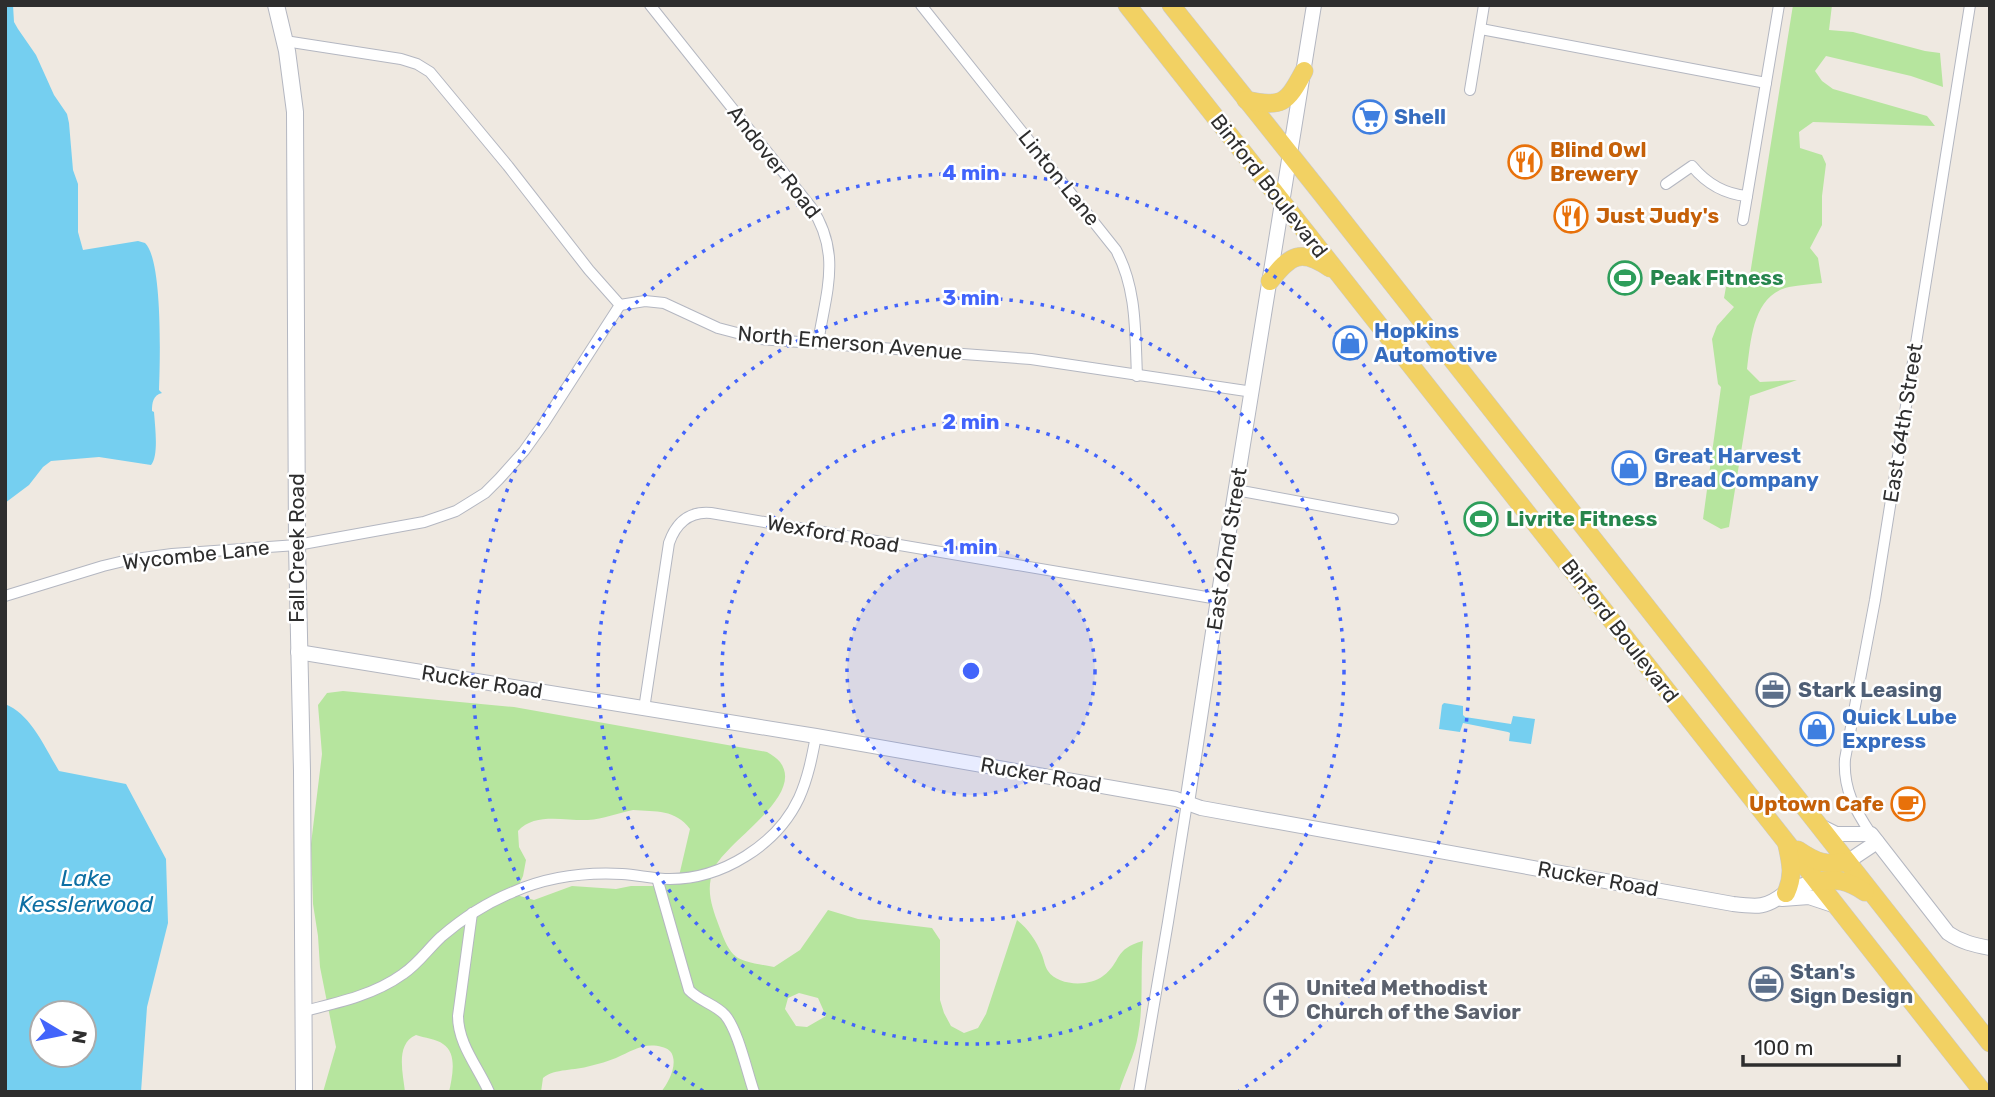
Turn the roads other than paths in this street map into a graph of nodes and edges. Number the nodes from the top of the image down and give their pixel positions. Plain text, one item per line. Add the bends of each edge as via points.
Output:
1 (276, 5) edge
2 (650, 5) edge
3 (921, 5) edge
4 (1127, 5) edge
5 (1171, 5) edge
6 (1314, 5) edge
7 (1484, 5) edge
8 (1779, 5) edge
9 (1970, 5) edge
10 (1481, 29) junction
11 (285, 41) junction
12 (1304, 71) junction
13 (1766, 83) junction
14 (1470, 90) dead end
15 (1246, 100) junction
16 (1290, 156) junction
17 (1665, 184) dead end
18 (1747, 196) junction
19 (1282, 203) junction
20 (1743, 220) dead end
21 (1341, 276) junction
22 (1270, 281) junction
23 (620, 305) junction
24 (818, 343) junction
25 (1137, 376) junction
26 (1246, 391) junction
27 (1236, 491) junction
28 (1392, 519) dead end
29 (297, 545) junction
30 (5, 596) edge
31 (1218, 600) junction
32 (298, 652) junction
33 (644, 709) junction
34 (816, 736) junction
35 (1187, 803) junction
36 (1818, 825) junction
37 (1874, 838) junction
38 (1787, 842) junction
39 (1847, 862) junction
40 (657, 878) junction
41 (1816, 881) junction
42 (1783, 896) junction
43 (1874, 897) junction
44 (1836, 906) junction
45 (472, 914) junction
46 (1990, 948) edge
47 (303, 1011) junction
48 (1990, 1043) edge
49 (304, 1092) edge
50 (489, 1092) edge
51 (754, 1092) edge
52 (1139, 1092) edge
53 (1983, 1092) edge

1 - 11 main road, Fall Creek Road
2 - 24 street, Andover Road via 821,223 830,261
3 - 25 street, Linton Lane via 1116,250 1131,286
4 - 19 main road, Binford Boulevard
5 - 15 main road, Binford Boulevard
6 - 12 street, East 62nd Street
7 - 10 street
8 - 13 street
9 - 37 street, East 64th Street via 1875,600 1845,759 1850,798
10 - 13 street
10 - 14 street
11 - 23 street via 401,60 430,72
11 - 29 main road, Fall Creek Road via 295,112
12 - 15 main road via 1294,90 1279,103
12 - 16 street, East 62nd Street
13 - 18 street
15 - 16 main road, Binford Boulevard
16 - 19 street, East 62nd Street
16 - 36 main road, Binford Boulevard
17 - 18 street via 1692,166 1719,188
18 - 20 street
19 - 21 main road, Binford Boulevard
19 - 22 street, East 62nd Street
21 - 22 main road via 1314,258 1297,256
21 - 38 main road, Binford Boulevard
22 - 26 street, East 62nd Street
23 - 24 street, North Emerson Avenue via 657,301 741,335
23 - 29 street, Wycombe Lane via 528,446 480,497 424,522
24 - 25 street, North Emerson Avenue via 1031,359
25 - 26 street, North Emerson Avenue
26 - 27 street, East 62nd Street
27 - 28 street
27 - 31 street, East 62nd Street
29 - 30 street, Wycombe Lane via 143,558
29 - 32 main road, Fall Creek Road
31 - 33 street, Wexford Road via 711,513 695,514 678,524 669,543
31 - 35 street, East 62nd Street
32 - 33 street, Rucker Road
32 - 47 main road, Fall Creek Road
33 - 34 street, Rucker Road
34 - 35 street, Rucker Road
34 - 40 street via 799,798 767,840 718,871 688,878
35 - 42 street, Rucker Road via 1733,904 1765,905
35 - 52 street, East 62nd Street
36 - 37 street via 1836,834
36 - 39 main road, Binford Boulevard
37 - 39 street
37 - 46 street via 1948,933
38 - 39 main road via 1813,861
38 - 41 main road, Binford Boulevard
38 - 42 main road via 1792,879
39 - 43 main road, Binford Boulevard
40 - 45 street via 607,873 564,877 522,888
40 - 51 street via 689,990 727,1018
41 - 42 street, Rucker Road
41 - 43 main road via 1850,882
41 - 44 main road, Binford Boulevard
42 - 44 street, Rucker Road via 1809,897
43 - 48 main road, Binford Boulevard
44 - 53 main road, Binford Boulevard
45 - 47 street via 396,979
45 - 50 street via 458,1027
47 - 49 main road, Fall Creek Road

